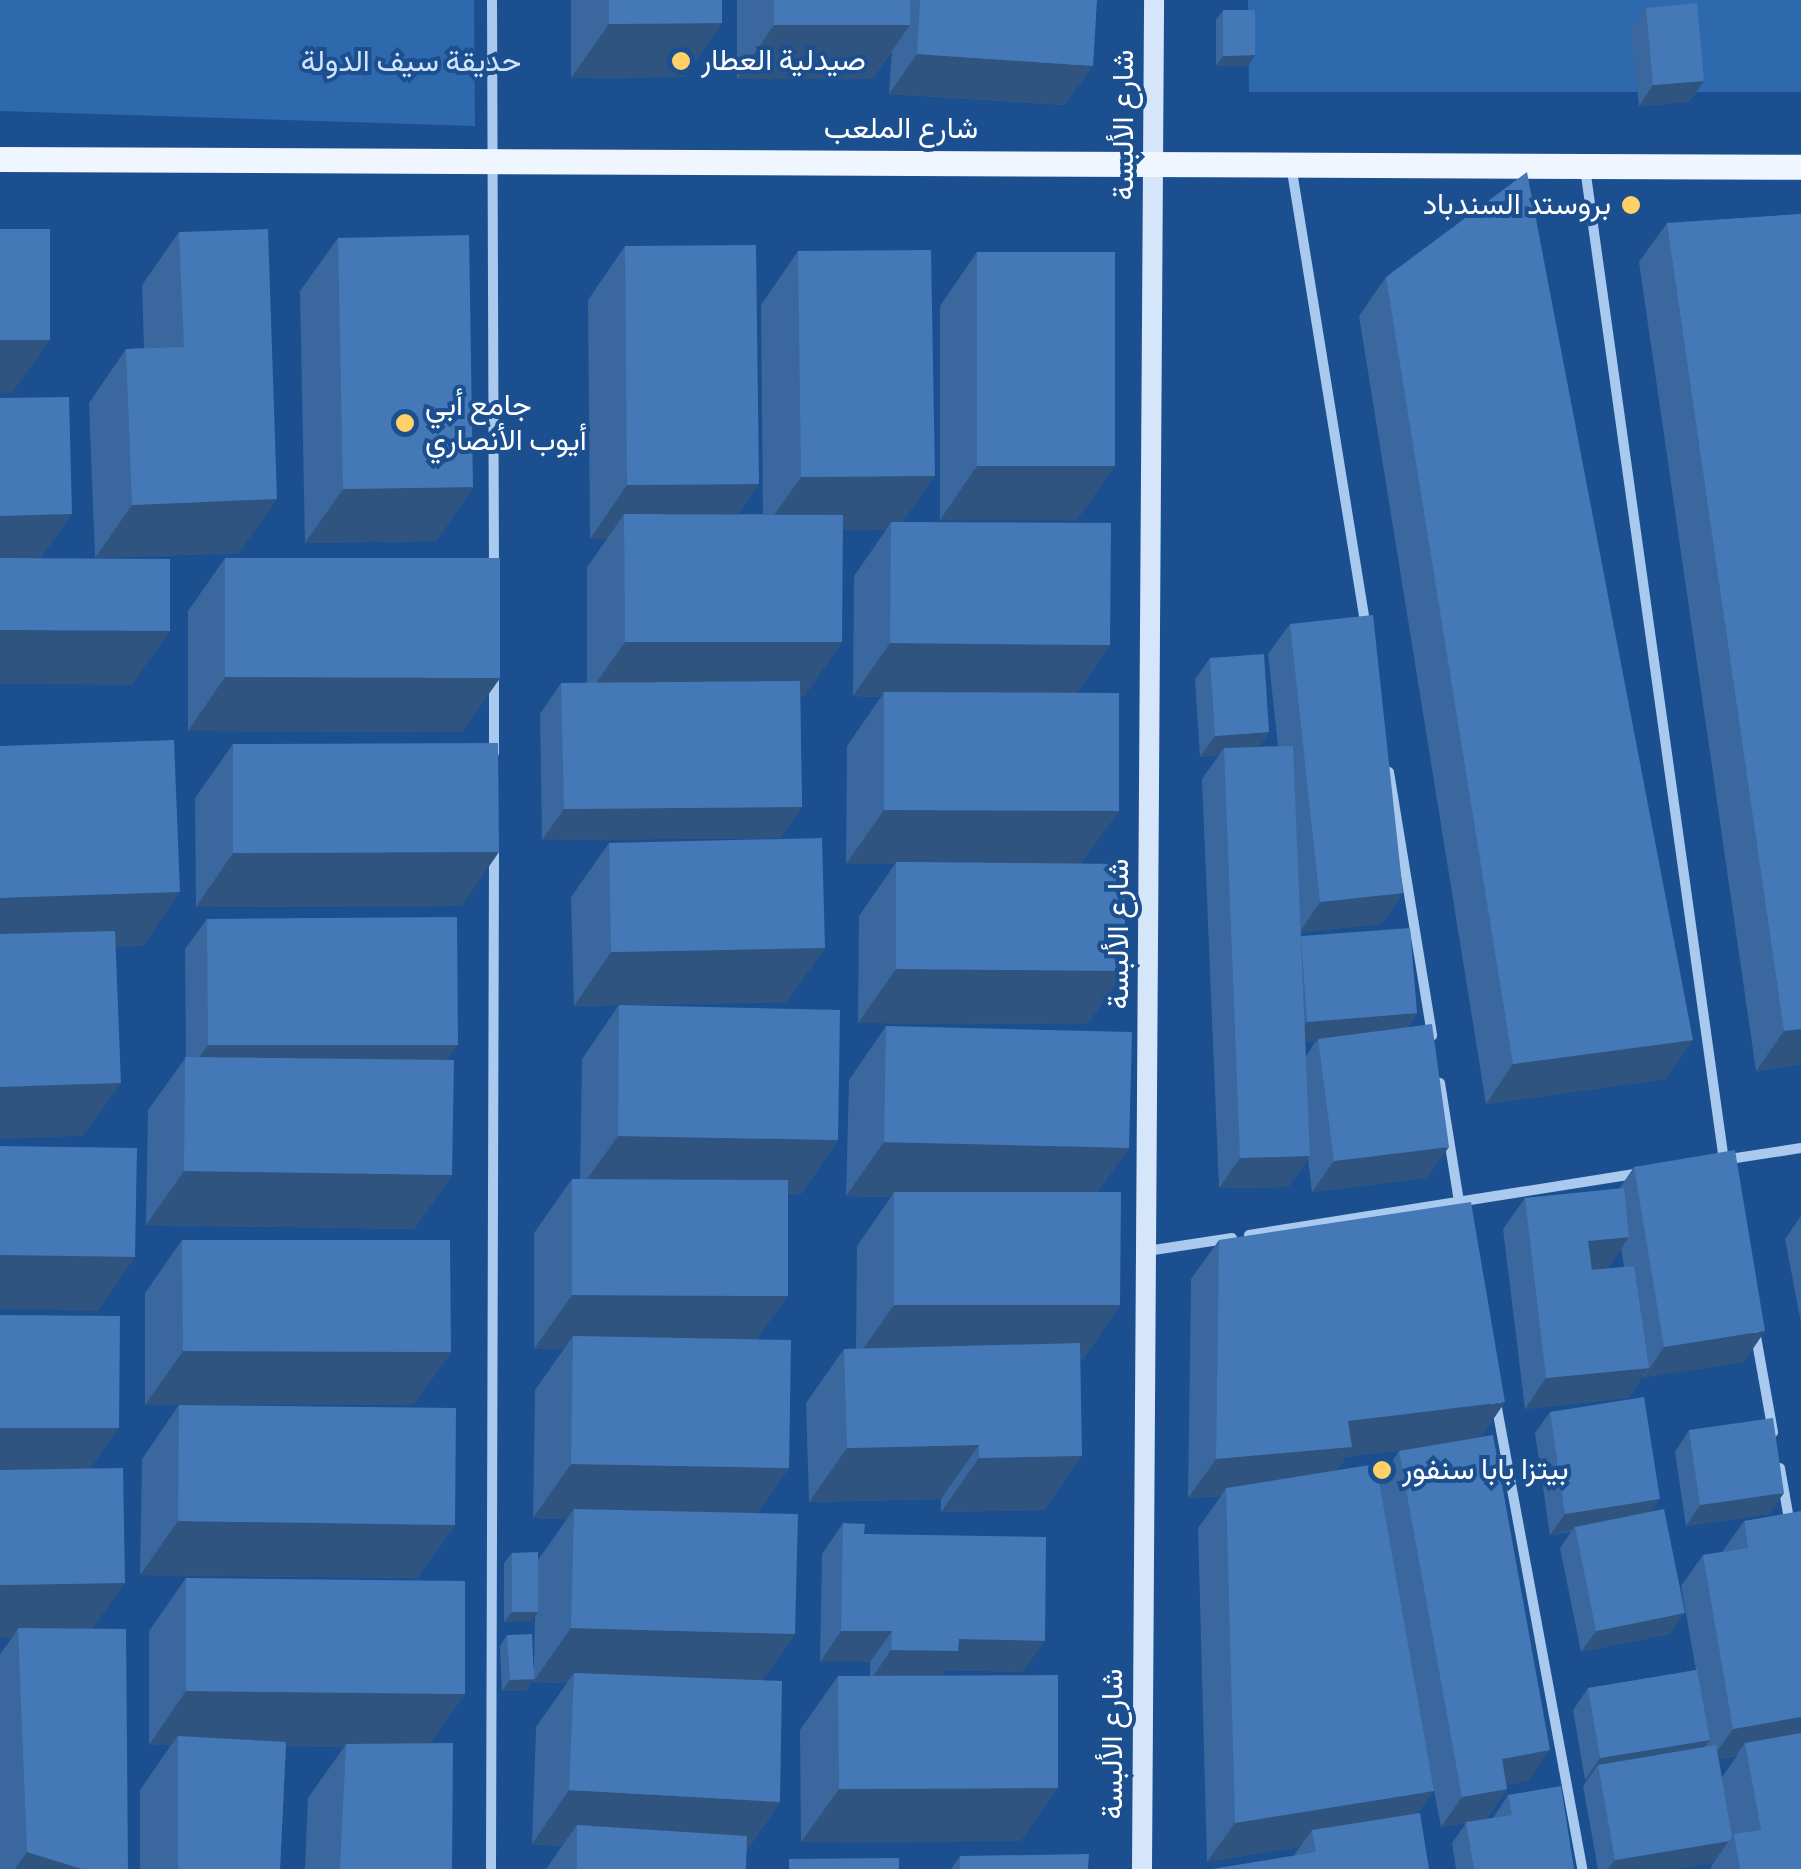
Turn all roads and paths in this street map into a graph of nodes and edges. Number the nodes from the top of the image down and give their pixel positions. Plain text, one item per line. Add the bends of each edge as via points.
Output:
1 (492, 0) edge
2 (1154, 0) edge
3 (0, 160) edge
4 (496, 160) junction
5 (1155, 161) junction
6 (1290, 162) junction
7 (1585, 165) junction
8 (1801, 167) edge
9 (494, 577) edge
10 (1367, 633) edge
11 (494, 657) edge
12 (1386, 751) edge
13 (494, 776) edge
14 (494, 836) edge
15 (1434, 1045) edge
16 (1437, 1064) edge
17 (1801, 1148) edge
18 (1724, 1160) junction
19 (1705, 1163) edge
20 (1648, 1172) edge
21 (1727, 1179) edge
22 (1459, 1202) junction
23 (1463, 1222) edge
24 (1147, 1251) junction
25 (1752, 1314) edge
26 (1492, 1378) edge
27 (1794, 1547) edge
28 (491, 1869) edge
29 (1142, 1869) edge
30 (1582, 1869) edge

1 - 4 street
2 - 5 main road, شارع الألبسة
3 - 4 main road, شارع الملعب
4 - 5 main road, شارع الملعب
4 - 9 street
5 - 6 main road, شارع الملعب
5 - 24 main road, شارع الألبسة
6 - 7 main road, شارع الملعب
6 - 10 street
7 - 8 main road, شارع الملعب
7 - 18 street
11 - 13 street
12 - 15 street
14 - 28 street
16 - 22 street
17 - 18 street
18 - 19 street
18 - 21 street
20 - 22 street
22 - 23 street
22 - 24 street
24 - 29 main road, شارع الألبسة
25 - 27 street
26 - 30 street

